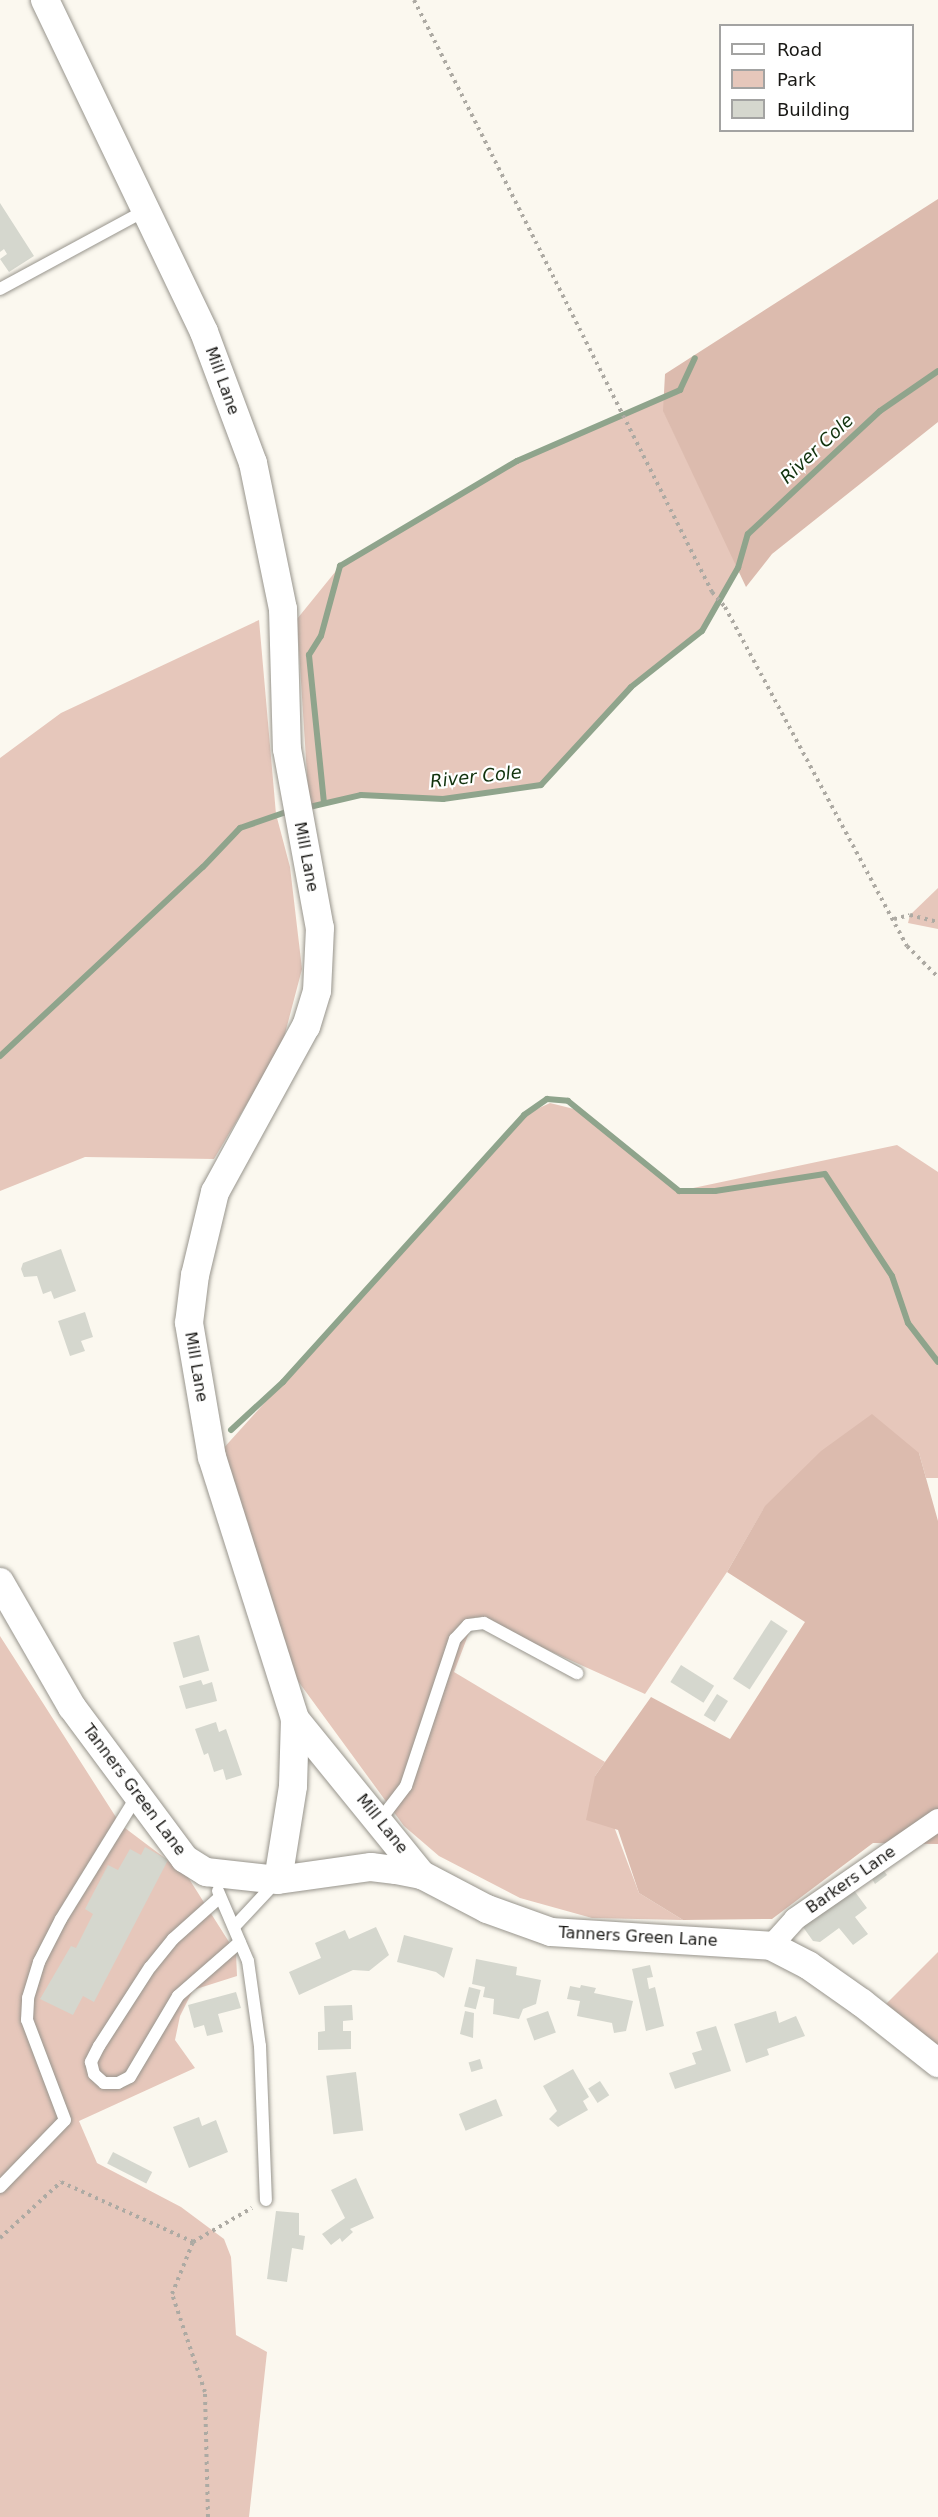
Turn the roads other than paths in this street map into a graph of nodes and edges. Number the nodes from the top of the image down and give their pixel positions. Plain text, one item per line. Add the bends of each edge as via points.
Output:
1 (45, 0) edge
2 (146, 210) junction
3 (0, 289) edge
4 (0, 1582) edge
5 (577, 1673) dead end
6 (295, 1719) junction
7 (137, 1795) junction
8 (380, 1820) junction
9 (938, 1820) edge
10 (422, 1875) junction
11 (278, 1880) junction
12 (216, 1886) junction
13 (234, 1927) junction
14 (240, 1942) junction
15 (771, 1946) junction
16 (938, 2064) edge
17 (0, 2187) edge
18 (266, 2200) road end

1 - 2 street, Mill Lane
2 - 3 lane
2 - 6 street, Mill Lane via 204,332 253,463 283,609 287,749 320,928 317,991 306,1026 215,1192 189,1323 212,1457
4 - 7 street, Tanners Green Lane via 72,1707
5 - 8 lane via 484,1623 468,1625 455,1639 406,1786
6 - 8 street, Mill Lane
6 - 11 street, Mill Lane via 293,1786
7 - 12 street, Tanners Green Lane via 185,1859
7 - 17 lane via 61,1919 29,1990 27,2020 65,2120
8 - 10 street, Mill Lane
9 - 15 street, Barkers Lane via 795,1919
10 - 11 street, Tanners Green Lane via 371,1867
10 - 15 street, Tanners Green Lane via 487,1909 551,1932
11 - 12 street, Tanners Green Lane
11 - 13 lane
12 - 13 lane
12 - 14 lane via 150,1966 91,2061 94,2074 104,2083 118,2083 130,2077 178,1996
13 - 14 lane
14 - 18 lane via 248,1961 260,2046
15 - 16 street, Tanners Green Lane via 808,1965 862,2003

